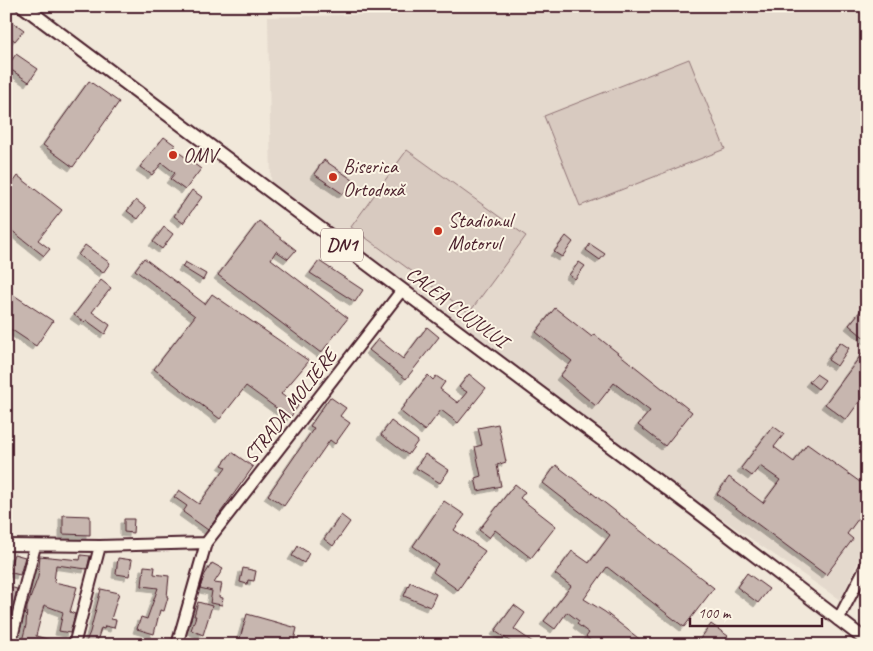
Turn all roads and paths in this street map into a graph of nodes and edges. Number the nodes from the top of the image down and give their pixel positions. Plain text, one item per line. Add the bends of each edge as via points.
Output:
1 (22, 6) edge
2 (402, 290) junction
3 (206, 543) junction
4 (6, 545) edge
5 (35, 546) junction
6 (100, 546) junction
7 (867, 564) edge
8 (838, 620) junction
9 (867, 641) edge
10 (10, 645) edge
11 (74, 645) edge
12 (177, 645) edge

1 - 2 main road, CALEA CLUJULUI / DN1
2 - 3 street, STRADA MOLIÈRE
2 - 8 main road, CALEA CLUJULUI / DN1
3 - 6 street
3 - 12 street, STRADA MOLIÈRE
4 - 5 street
5 - 6 street
5 - 10 street
6 - 11 street
7 - 8 street
8 - 9 main road, CALEA CLUJULUI / DN1

